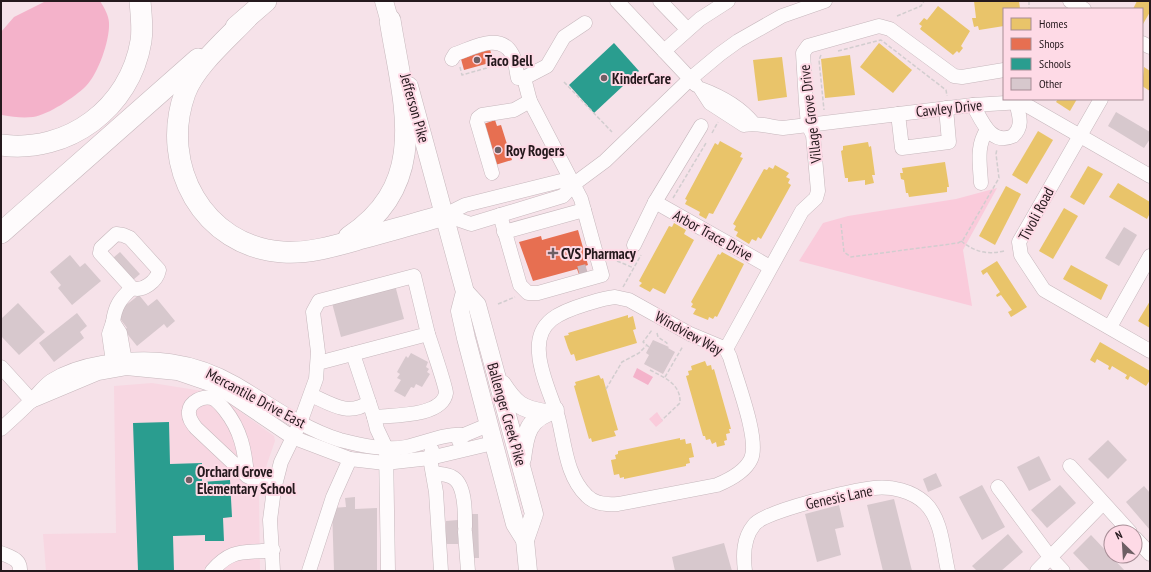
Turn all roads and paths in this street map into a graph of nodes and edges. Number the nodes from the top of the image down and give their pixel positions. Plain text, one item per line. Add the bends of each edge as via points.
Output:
1 (140, 1) edge
2 (266, 1) edge
3 (617, 1) edge
4 (660, 1) edge
5 (728, 1) edge
6 (825, 1) edge
7 (924, 1) edge
8 (1070, 1) edge
9 (1082, 8) edge
10 (387, 10) edge
11 (897, 16) dead end
12 (246, 18) junction
13 (585, 23) dead end
14 (687, 29) junction
15 (664, 51) junction
16 (837, 51) dead end
17 (822, 55) dead end
18 (452, 59) dead end
19 (1003, 70) edge
20 (524, 78) junction
21 (690, 79) junction
22 (564, 82) dead end
23 (1100, 100) edge
24 (1019, 101) edge
25 (530, 102) junction
26 (947, 103) junction
27 (972, 105) junction
28 (514, 110) junction
29 (825, 113) dead end
30 (898, 114) junction
31 (467, 115) dead end
32 (808, 125) junction
33 (701, 126) dead end
34 (988, 130) junction
35 (612, 132) dead end
36 (1079, 136) junction
37 (1, 145) edge
38 (998, 146) dead end
39 (492, 172) dead end
40 (1150, 176) edge
41 (981, 183) dead end
42 (574, 184) junction
43 (655, 202) junction
44 (584, 210) junction
45 (445, 215) junction
46 (500, 215) junction
47 (841, 224) dead end
48 (504, 232) junction
49 (1, 233) edge
50 (961, 241) junction
51 (338, 245) junction
52 (634, 245) dead end
53 (1004, 251) dead end
54 (1150, 256) edge
55 (617, 261) dead end
56 (770, 267) junction
57 (634, 268) dead end
58 (589, 270) junction
59 (563, 286) junction
60 (132, 288) dead end
61 (465, 292) junction
62 (1110, 327) junction
63 (652, 330) dead end
64 (657, 333) dead end
65 (428, 334) junction
66 (666, 345) dead end
67 (646, 346) junction
68 (683, 346) dead end
69 (649, 347) dead end
70 (726, 349) junction
71 (1150, 351) edge
72 (353, 354) junction
73 (318, 363) junction
74 (119, 364) junction
75 (1, 366) edge
76 (650, 370) dead end
77 (496, 375) junction
78 (664, 378) junction
79 (606, 389) dead end
80 (311, 395) junction
81 (32, 401) junction
82 (369, 402) junction
83 (550, 412) junction
84 (374, 417) junction
85 (662, 420) dead end
86 (300, 423) junction
87 (488, 425) junction
88 (1, 429) edge
89 (464, 435) junction
90 (292, 437) junction
91 (493, 443) junction
92 (364, 445) junction
93 (386, 448) junction
94 (430, 458) junction
95 (350, 459) junction
96 (385, 463) junction
97 (521, 463) junction
98 (1070, 466) dead end
99 (433, 473) junction
100 (247, 476) junction
101 (998, 487) dead end
102 (274, 490) junction
103 (1104, 503) junction
104 (1123, 524) edge
105 (525, 540) junction
106 (1143, 547) edge
107 (273, 550) junction
108 (1, 552) edge
109 (1150, 554) edge
110 (1050, 558) junction
111 (526, 568) edge
112 (20, 571) edge
113 (212, 571) edge
114 (273, 571) edge
115 (309, 571) edge
116 (388, 571) edge
117 (441, 571) edge
118 (468, 571) edge
119 (745, 571) edge
120 (948, 571) edge
121 (1037, 571) edge
122 (1063, 571) edge

1 - 37 highway via 141,40 136,60 129,79 105,112 78,132 53,142 33,146
2 - 12 highway
3 - 15 street, Cawley Drive
4 - 14 street
5 - 14 street
6 - 21 street via 782,16 754,31
7 - 11 path via 921,6
8 - 9 street
10 - 45 main road, Jefferson Pike
10 - 51 highway via 406,119 405,158 401,175 385,205 373,219
12 - 49 highway
12 - 51 highway via 195,75 186,91 176,131 182,172 189,190 214,223 229,234 264,250 308,251
13 - 20 street via 564,37 547,66
14 - 15 street
15 - 21 street, Cawley Drive
16 - 26 path via 881,40 946,90
17 - 29 path via 819,60
18 - 20 street via 455,54 489,43 499,43 507,47 513,55 518,78
19 - 32 street, Village Grove Drive via 954,76 890,29 879,26 812,43 803,53
20 - 25 street
21 - 32 street, Cawley Drive via 701,89 714,94 746,115 753,123 783,128
21 - 42 street via 606,161
22 - 35 path
23 - 36 street
24 - 27 street, Cawley Drive
24 - 34 street via 1018,132 1008,139 1000,139
24 - 36 street
25 - 28 street
25 - 42 street via 552,157
26 - 27 street, Cawley Drive
26 - 30 street, Cawley Drive
26 - 30 street via 949,142 902,148
27 - 34 street
28 - 31 street via 505,104
28 - 39 street via 478,118
30 - 32 street, Cawley Drive
32 - 56 street, Village Grove Drive via 813,135 818,192 813,202 802,211
33 - 43 street, Arbor Trace Drive
34 - 41 street via 979,148
36 - 40 street
36 - 62 street, Tivoli Road via 1019,248 1044,290
38 - 50 path via 996,154 999,178
42 - 44 street
42 - 45 street via 561,181 465,205
42 - 46 street via 563,196
43 - 52 street, Arbor Trace Drive
43 - 56 street, Arbor Trace Drive
44 - 48 street
44 - 58 street
45 - 46 street via 470,224
45 - 51 highway
45 - 61 main road, Ballenger Creek Pike
46 - 48 street
47 - 50 path via 844,252 851,257 955,244
48 - 59 street via 522,289 528,293 538,293
50 - 53 path via 982,252
54 - 62 street
55 - 57 path
56 - 70 street, Village Grove Drive
58 - 59 street via 571,276
58 - 59 street via 602,275
60 - 74 street via 120,299 112,322 120,333
61 - 77 main road, Ballenger Creek Pike via 477,305
61 - 87 main road, Ballenger Creek Pike via 460,311
62 - 71 street, Tivoli Road
63 - 67 path via 644,340
64 - 66 path
65 - 72 street
65 - 73 street via 414,276 319,301 313,312
65 - 84 street via 446,392 442,403 436,408 415,413
67 - 69 path
67 - 79 path via 620,364
68 - 78 path
70 - 83 street, Windview Way via 690,334 624,298 605,298 566,310 546,325 539,348
70 - 83 street, Windview Way via 753,437 754,450 744,468 717,485 618,504 605,504 593,500 577,484 571,472
72 - 73 street
72 - 82 street
73 - 80 street
74 - 81 street, Mercantile Drive East via 84,366 60,376 50,382
74 - 86 street, Mercantile Drive East via 156,358 191,365 234,383
74 - 90 street, Mercantile Drive East via 177,374 218,387
75 - 81 street
76 - 78 path
77 - 83 main road via 522,408
77 - 97 main road, Ballenger Creek Pike
78 - 85 path via 677,387 680,400
80 - 82 street via 350,410 358,409
80 - 86 street
81 - 88 street, Mercantile Drive East
82 - 84 street
83 - 97 main road via 527,430
84 - 92 street via 372,430
84 - 93 street
86 - 90 street
86 - 92 street, Mercantile Drive East via 340,439
87 - 89 street, Mercantile Drive East
87 - 91 main road, Ballenger Creek Pike
89 - 93 street, Mercantile Drive East via 452,434 404,447
89 - 94 street, Mercantile Drive East via 458,442 432,450
90 - 95 street, Mercantile Drive East
90 - 102 street via 281,462
91 - 94 street, Mercantile Drive East
91 - 105 main road, Ballenger Creek Pike via 515,524
92 - 93 street, Mercantile Drive East
93 - 96 street
94 - 96 street, Mercantile Drive East
94 - 99 street
95 - 96 street, Mercantile Drive East
95 - 115 street via 333,497
96 - 116 street
97 - 105 main road, Ballenger Creek Pike via 534,514
98 - 103 street
99 - 117 street
99 - 118 street via 452,477 459,484 465,512
100 - 100 street via 196,428 189,412 197,401 211,398 229,414 242,440
100 - 102 street
101 - 110 street
102 - 107 street via 270,520
103 - 104 street
103 - 110 street
105 - 111 main road, Ballenger Creek Pike
106 - 109 street
107 - 113 street via 234,553
107 - 114 street
108 - 112 street via 16,559
110 - 121 street
110 - 122 street
119 - 120 street, Genesis Lane via 745,541 754,524 766,516 787,508 875,488 894,488 912,493 926,503 936,519

